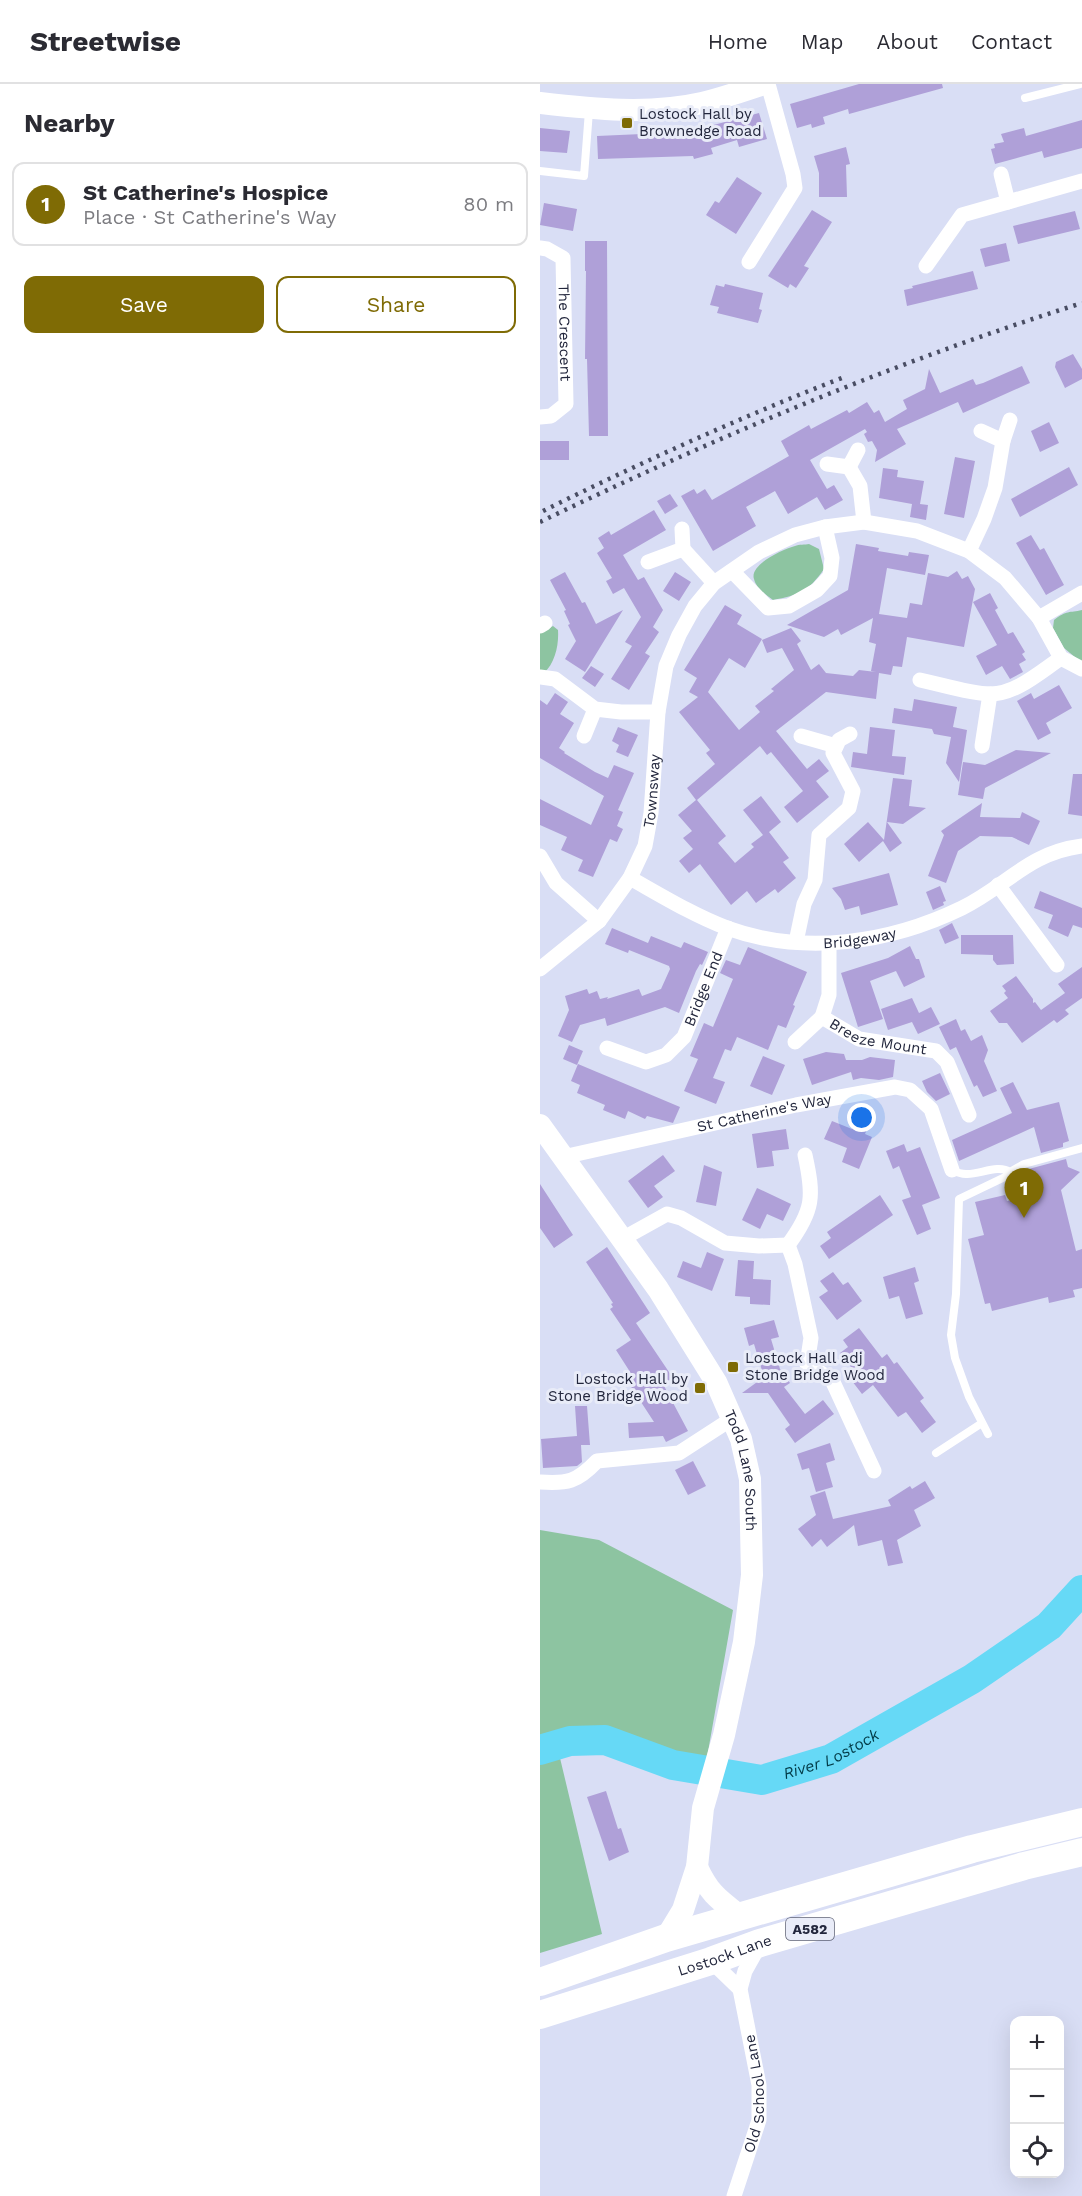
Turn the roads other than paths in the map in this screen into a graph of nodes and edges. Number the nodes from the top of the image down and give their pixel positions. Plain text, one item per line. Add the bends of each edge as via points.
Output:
1 (766, 84) edge
2 (1080, 84) edge
3 (1025, 98) dead end
4 (540, 103) edge
5 (589, 109) junction
6 (540, 171) edge
7 (1001, 174) dead end
8 (1082, 181) edge
9 (1008, 202) junction
10 (540, 248) edge
11 (749, 262) dead end
12 (926, 266) dead end
13 (540, 417) edge
14 (1010, 420) dead end
15 (981, 431) dead end
16 (1003, 441) junction
17 (858, 450) dead end
18 (827, 464) dead end
19 (849, 466) junction
20 (864, 522) junction
21 (825, 527) junction
22 (682, 529) dead end
23 (683, 549) junction
24 (969, 550) junction
25 (648, 561) dead end
26 (732, 571) junction
27 (714, 584) junction
28 (1082, 593) edge
29 (1039, 618) junction
30 (1061, 658) junction
31 (1082, 669) edge
32 (540, 677) edge
33 (920, 680) dead end
34 (990, 694) junction
35 (595, 709) junction
36 (658, 712) junction
37 (850, 734) dead end
38 (584, 736) dead end
39 (801, 736) dead end
40 (836, 746) junction
41 (982, 746) dead end
42 (1082, 846) edge
43 (540, 856) edge
44 (630, 878) junction
45 (998, 885) junction
46 (599, 921) junction
47 (728, 928) junction
48 (796, 942) junction
49 (829, 944) junction
50 (1057, 965) dead end
51 (540, 969) edge
52 (822, 1017) junction
53 (795, 1042) dead end
54 (607, 1048) dead end
55 (969, 1115) dead end
56 (540, 1125) edge
57 (1082, 1148) edge
58 (805, 1155) dead end
59 (563, 1157) junction
60 (952, 1170) joint
61 (1010, 1172) junction
62 (622, 1239) junction
63 (788, 1245) junction
64 (733, 1418) junction
65 (982, 1423) junction
66 (988, 1434) dead end
67 (936, 1453) dead end
68 (874, 1472) dead end
69 (540, 1482) edge
70 (1082, 1822) edge
71 (1082, 1852) edge
72 (697, 1867) junction
73 (740, 1916) junction
74 (666, 1938) junction
75 (760, 1943) junction
76 (711, 1961) junction
77 (540, 1982) edge
78 (740, 1989) junction
79 (540, 2015) edge
80 (734, 2196) edge

1 - 5 street via 672,108
1 - 11 street via 795,188
2 - 3 lane
4 - 5 street
5 - 6 lane via 584,176
7 - 9 street
8 - 9 street
9 - 12 street via 962,215
10 - 13 street, The Crescent via 563,258 566,404 551,416
14 - 16 street
15 - 16 street
16 - 24 street via 995,488
17 - 19 street
18 - 19 street
19 - 20 street via 860,486
20 - 21 street, Townsway
20 - 24 street, Townsway via 917,531
21 - 26 street, Townsway via 795,535 759,552
21 - 26 street via 832,558 830,576 817,591 789,606 768,608
22 - 23 street
23 - 25 street
23 - 27 street
24 - 29 street, Townsway via 1005,578
26 - 27 street, Townsway
27 - 36 street, Townsway via 695,606 679,635 666,666
28 - 29 street
29 - 30 street, Townsway
30 - 31 street
30 - 34 street via 1028,681
32 - 35 street via 555,679
33 - 34 street
34 - 41 street
35 - 36 street
35 - 38 street
36 - 44 street, Townsway via 651,813 645,846
37 - 40 street
39 - 40 street
40 - 48 street via 833,753 854,791 849,808 819,835 815,880 804,904
42 - 45 street, Bridgeway via 1032,861
43 - 46 street via 556,883
44 - 46 street, Townsway
44 - 47 street, Bridgeway via 676,905
45 - 49 street, Bridgeway via 963,907 906,931
45 - 50 street
46 - 51 street, Townsway
47 - 48 street, Bridgeway
47 - 54 street, Bridge End via 684,1037 666,1055 646,1062
48 - 49 street, Bridgeway
49 - 52 street, Breeze Mount via 829,995
52 - 53 street, Breeze Mount
52 - 55 street, Breeze Mount via 859,1039 936,1051 947,1062
56 - 59 street, Todd Lane South
57 - 61 lane via 1024,1164
58 - 63 street via 812,1200
59 - 60 street, St Catherine's Way via 796,1105 895,1088 909,1090 931,1109
59 - 62 street, Todd Lane South
60 - 61 lane via 968,1174 1006,1169
61 - 65 lane via 959,1199 951,1335 955,1358
62 - 63 street via 668,1214 725,1244
62 - 64 street, Todd Lane South via 716,1382
63 - 68 street via 811,1338 807,1364 832,1380
64 - 69 street via 679,1453 597,1461 570,1482
64 - 72 street, Todd Lane South via 750,1479 752,1575 744,1642 703,1809
65 - 66 lane
65 - 67 lane
70 - 73 highway, A582 via 972,1849
71 - 75 highway, Lostock Lane / A582
72 - 73 street via 712,1894
72 - 74 street, Todd Lane South via 683,1910
73 - 74 highway, A582
74 - 77 highway, A582
75 - 76 highway, Lostock Lane / A582
75 - 78 street
76 - 78 street
76 - 79 highway, Lostock Lane / A582
78 - 80 street, Old School Lane via 760,2106

